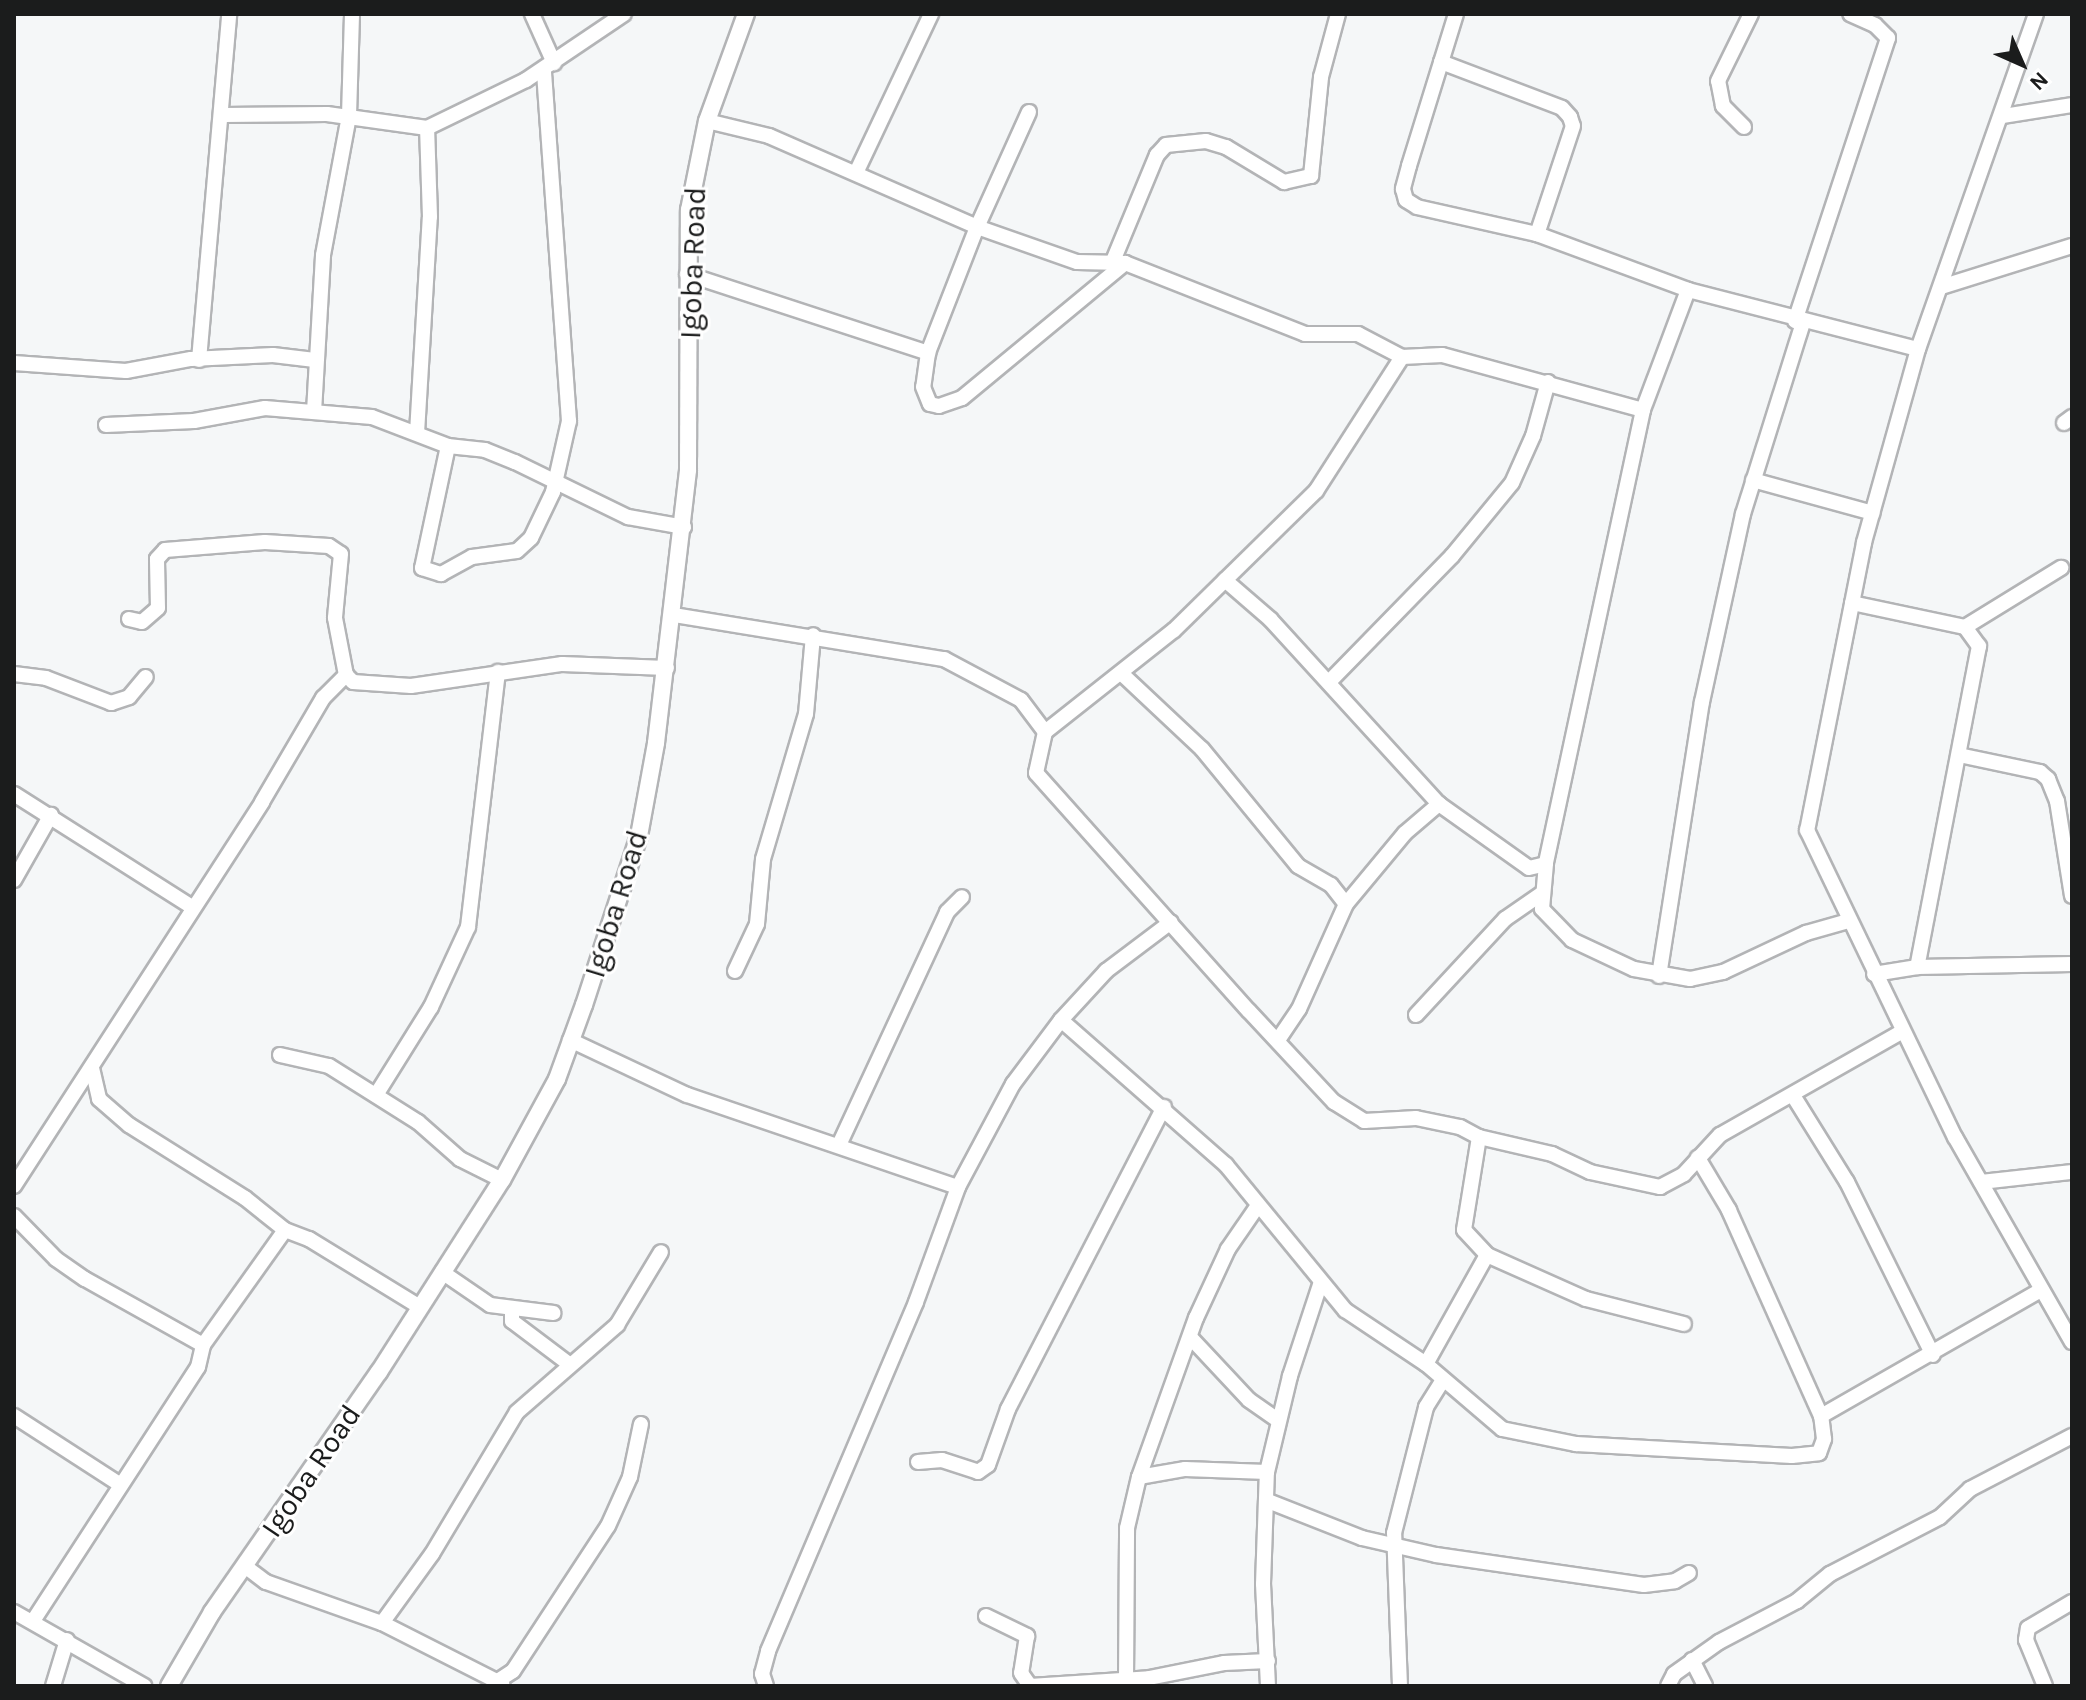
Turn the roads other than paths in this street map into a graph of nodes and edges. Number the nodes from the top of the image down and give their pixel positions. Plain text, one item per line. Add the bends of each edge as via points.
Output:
1 (229, 14) edge
2 (352, 14) edge
3 (532, 14) edge
4 (624, 14) edge
5 (746, 14) edge
6 (931, 14) edge
7 (1338, 14) edge
8 (1456, 14) edge
9 (1751, 14) edge
10 (1850, 14) edge
11 (2036, 14) edge
12 (1441, 62) junction
13 (549, 67) junction
14 (2072, 105) edge
15 (1029, 112) dead end
16 (224, 115) junction
17 (349, 116) junction
18 (2003, 116) junction
19 (707, 121) junction
20 (1744, 127) dead end
21 (427, 128) junction
22 (856, 173) junction
23 (977, 227) junction
24 (1537, 234) junction
25 (2072, 246) edge
26 (1119, 262) junction
27 (687, 274) junction
28 (1941, 287) junction
29 (1688, 290) junction
30 (1799, 322) junction
31 (1918, 349) junction
32 (928, 353) junction
33 (1402, 357) junction
34 (199, 360) junction
35 (315, 360) junction
36 (14, 363) edge
37 (1548, 382) junction
38 (1643, 410) junction
39 (314, 412) junction
40 (106, 425) dead end
41 (417, 433) junction
42 (448, 446) junction
43 (1753, 480) junction
44 (556, 483) junction
45 (1873, 513) junction
46 (684, 527) junction
47 (2061, 568) dead end
48 (1225, 580) junction
49 (1852, 603) junction
50 (674, 615) junction
51 (129, 619) dead end
52 (1965, 627) junction
53 (813, 635) junction
54 (667, 668) junction
55 (498, 672) junction
56 (1121, 673) junction
57 (14, 674) edge
58 (346, 675) junction
59 (146, 677) dead end
60 (1330, 681) junction
61 (1045, 732) junction
62 (1959, 755) junction
63 (14, 794) edge
64 (1439, 804) junction
65 (51, 815) junction
66 (1546, 864) junction
67 (14, 880) edge
68 (1541, 894) junction
69 (2072, 896) edge
70 (962, 897) dead end
71 (1346, 904) junction
72 (192, 907) junction
73 (1848, 921) junction
74 (1171, 922) junction
75 (2072, 964) edge
76 (1917, 967) junction
77 (735, 971) dead end
78 (1874, 974) junction
79 (1659, 976) junction
80 (1416, 1015) dead end
81 (1061, 1020) junction
82 (1901, 1032) junction
83 (570, 1040) junction
84 (1278, 1040) junction
85 (280, 1055) dead end
86 (92, 1067) junction
87 (376, 1095) junction
88 (1794, 1097) junction
89 (73, 1099) junction
90 (99, 1099) junction
91 (1164, 1107) junction
92 (1479, 1137) junction
93 (839, 1145) junction
94 (1698, 1158) junction
95 (2072, 1172) edge
96 (1684, 1174) junction
97 (1710, 1177) junction
98 (502, 1180) junction
99 (1981, 1182) junction
100 (14, 1186) edge
101 (958, 1187) junction
102 (1257, 1207) junction
103 (14, 1216) edge
104 (285, 1230) junction
105 (661, 1252) dead end
106 (1487, 1255) junction
107 (442, 1272) junction
108 (1320, 1285) junction
109 (2041, 1290) junction
110 (420, 1307) junction
111 (512, 1311) junction
112 (553, 1313) dead end
113 (1684, 1324) dead end
114 (1190, 1337) junction
115 (2072, 1342) edge
116 (203, 1345) junction
117 (1933, 1355) junction
118 (569, 1364) junction
119 (1426, 1364) junction
120 (1442, 1381) junction
121 (14, 1416) edge
122 (1821, 1416) junction
123 (1278, 1420) junction
124 (641, 1424) dead end
125 (2072, 1436) edge
126 (918, 1462) dead end
127 (1267, 1472) junction
128 (1139, 1477) junction
129 (119, 1484) junction
130 (1268, 1501) junction
131 (1395, 1547) junction
132 (246, 1567) junction
133 (1689, 1573) dead end
134 (2072, 1602) edge
135 (14, 1612) edge
136 (986, 1616) dead end
137 (33, 1621) junction
138 (382, 1623) junction
139 (67, 1640) junction
140 (1692, 1660) junction
141 (1268, 1661) junction
142 (1126, 1680) junction
143 (501, 1684) edge
144 (53, 1686) edge
145 (144, 1686) edge
146 (169, 1686) edge
147 (766, 1686) edge
148 (1030, 1686) edge
149 (1268, 1686) edge
150 (1400, 1686) edge
151 (1668, 1686) edge
152 (1705, 1686) edge
153 (2045, 1686) edge

1 - 16 street
2 - 17 street
3 - 13 street
4 - 13 street
5 - 19 street, Igoba Road
6 - 22 street
7 - 26 street via 1321,77 1311,176 1284,182 1206,141 1166,145 1157,155
8 - 12 street
9 - 20 street via 1718,81 1723,106
10 - 30 street via 1875,25 1888,38
11 - 18 street
12 - 24 street via 1562,108 1570,117 1573,126
12 - 24 street via 1403,189 1406,200 1417,207
13 - 21 street
13 - 44 street via 569,421
14 - 18 street
15 - 23 street
16 - 17 street
16 - 34 street
17 - 21 street
17 - 35 street via 323,255
18 - 28 street
19 - 22 street via 769,136
19 - 27 street, Igoba Road via 689,210
21 - 41 street via 430,217
22 - 23 street
23 - 26 street via 1077,262
23 - 32 street
24 - 29 street
25 - 28 street
26 - 32 street via 962,398 939,406 926,400
26 - 33 street via 1305,334 1348,331
27 - 32 street
27 - 46 street, Igoba Road
28 - 31 street
29 - 30 street
29 - 38 street
30 - 31 street
30 - 43 street
31 - 45 street
33 - 37 street via 1442,355
33 - 48 street via 1334,468
34 - 35 street via 273,355
34 - 36 street via 126,371
35 - 39 street
37 - 38 street
37 - 60 street via 1533,436 1512,483 1452,556
38 - 66 street
39 - 40 street via 265,408 194,421
39 - 41 street via 372,417
41 - 42 street
42 - 44 street via 485,450
42 - 44 street via 433,495 422,568 441,574 472,557 517,551 531,538
43 - 45 street
43 - 79 street via 1702,702
44 - 46 street via 628,517
45 - 49 street
46 - 50 street, Igoba Road
47 - 52 street
48 - 56 street
48 - 60 street
49 - 52 street
49 - 73 street via 1807,830
50 - 53 street
50 - 54 street, Igoba Road
51 - 58 street via 142,622 158,608 157,559 165,550 265,542 329,546 341,554 335,618
52 - 62 street via 1979,646
53 - 61 street via 944,659 1021,700
53 - 77 street via 806,714 763,859 757,924
54 - 55 street via 562,664
54 - 83 street, Igoba Road via 639,836
55 - 58 street via 411,686 353,682
55 - 87 street via 468,927 431,1007
56 - 61 street
56 - 71 street via 1202,749 1298,866 1331,885
57 - 59 street via 46,678 111,703 129,697
58 - 72 street via 323,698
60 - 64 street
61 - 74 street via 1036,759 1041,783
62 - 69 street via 2040,772 2048,779 2057,801
62 - 76 street
63 - 65 street
64 - 66 street via 1529,868
64 - 71 street via 1405,833
65 - 67 street
65 - 72 street
66 - 68 street
68 - 79 street via 1548,919 1572,940
68 - 80 street via 1505,919
70 - 93 street via 947,912
71 - 84 street via 1299,1009
72 - 86 street
73 - 78 street
73 - 79 street via 1806,933 1723,972 1690,979
74 - 81 street via 1106,971
74 - 84 street
75 - 76 street
76 - 78 street
78 - 82 street
81 - 91 street
81 - 101 street via 1013,1084
82 - 88 street
82 - 99 street
83 - 93 street via 687,1095
83 - 98 street, Igoba Road via 557,1079
84 - 92 street via 1334,1102 1364,1121 1416,1118 1460,1127
85 - 87 street via 329,1066
86 - 89 street
86 - 90 street
87 - 98 street via 460,1159
88 - 94 street via 1720,1135
88 - 117 street via 1847,1182
89 - 90 street
89 - 100 street
90 - 104 street
91 - 102 street via 1226,1165
91 - 126 street via 1014,1395 988,1465 978,1472 942,1460
92 - 96 street via 1660,1187
92 - 106 street via 1464,1230
93 - 101 street via 880,1164
94 - 96 street
94 - 97 street
95 - 99 street
96 - 97 street
97 - 122 street
98 - 107 street, Igoba Road
99 - 109 street via 2023,1249
101 - 147 street via 916,1302 768,1651 762,1674
102 - 108 street via 1292,1242
102 - 114 street via 1222,1261
103 - 116 street via 56,1259 85,1279
104 - 110 street via 309,1239
104 - 116 street
105 - 118 street via 617,1325
106 - 113 street via 1586,1299
106 - 119 street
107 - 110 street, Igoba Road
107 - 111 street via 490,1305
108 - 119 street via 1345,1310
108 - 123 street
109 - 115 street
109 - 117 street
110 - 132 street, Igoba Road
111 - 112 street via 534,1307
111 - 118 street via 512,1321
114 - 123 street via 1249,1400
114 - 128 street
116 - 129 street via 198,1367
117 - 122 street
118 - 138 street via 517,1412 432,1554
119 - 120 street
120 - 122 street via 1502,1429 1576,1444 1810,1456 1822,1448
120 - 131 street via 1426,1407 1394,1533
121 - 129 street
123 - 127 street
124 - 143 street via 626,1489 608,1526
125 - 140 street via 1970,1489 1940,1517 1830,1574 1797,1601
127 - 128 street via 1185,1469
127 - 130 street
128 - 142 street via 1127,1528
129 - 137 street
130 - 131 street via 1305,1519
130 - 141 street via 1263,1584
131 - 133 street via 1644,1585 1675,1581
131 - 150 street
132 - 138 street via 266,1582
132 - 146 street, Igoba Road
134 - 153 street via 2028,1628 2026,1640
135 - 137 street
136 - 148 street via 1027,1636 1021,1673
137 - 139 street
138 - 143 street
139 - 144 street
139 - 145 street
140 - 151 street
140 - 152 street
141 - 142 street
141 - 149 street
142 - 148 street

